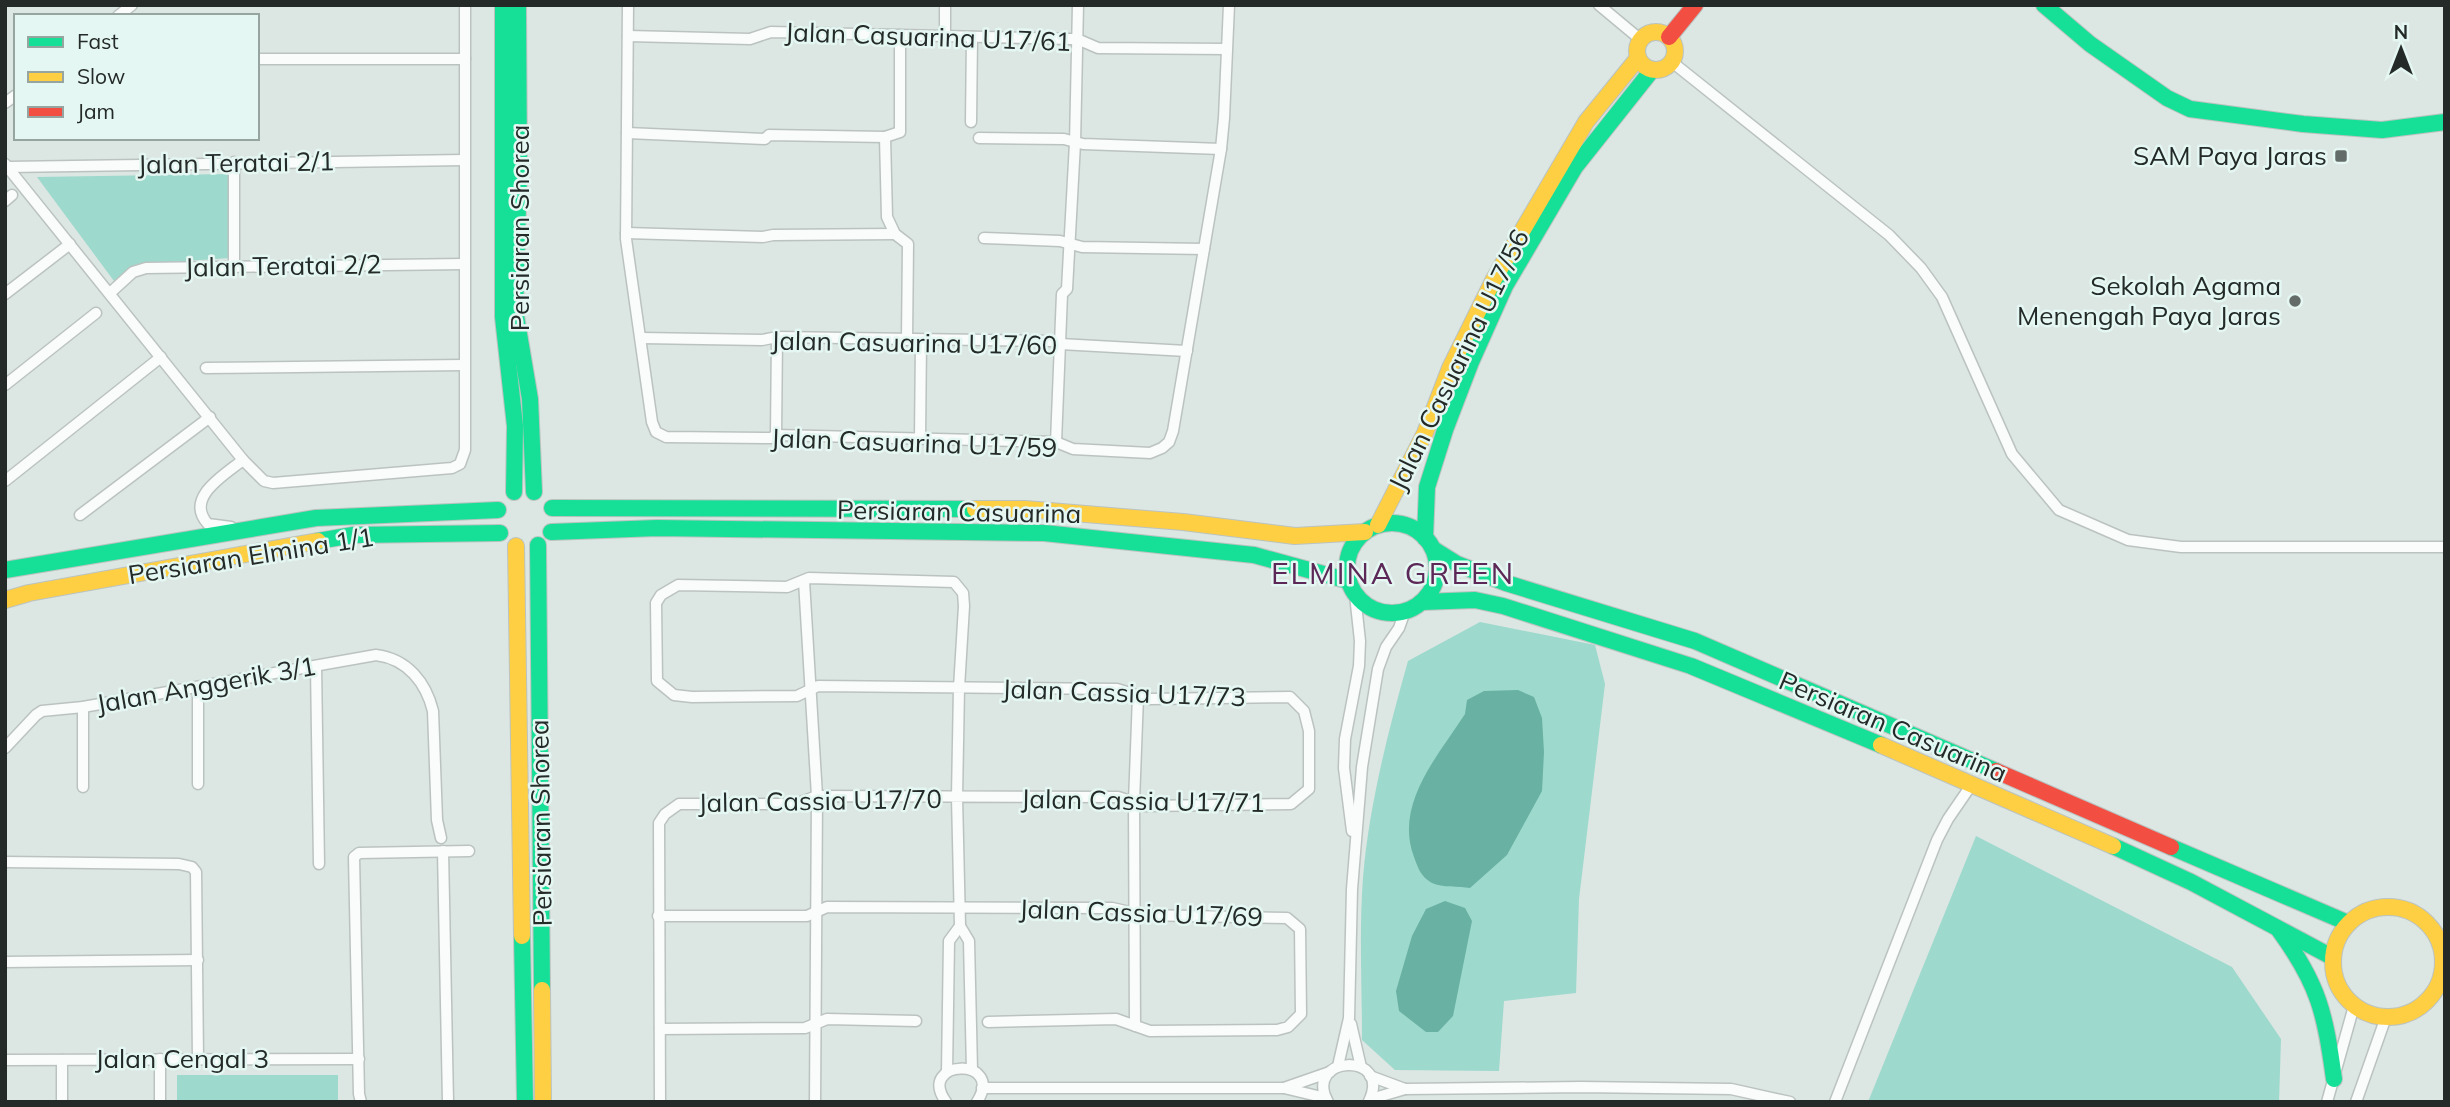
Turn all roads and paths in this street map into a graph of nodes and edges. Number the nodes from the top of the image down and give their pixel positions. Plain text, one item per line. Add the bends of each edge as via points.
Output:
1 (465, 5) edge
2 (503, 5) edge
3 (518, 5) edge
4 (628, 5) edge
5 (945, 5) edge
6 (1078, 5) edge
7 (1229, 5) edge
8 (1599, 5) edge
9 (1695, 5) edge
10 (2044, 5) edge
11 (900, 35) junction
12 (628, 36) junction
13 (945, 36) junction
14 (972, 37) junction
15 (1669, 37) junction
16 (1077, 39) junction
17 (1641, 40) junction
18 (1226, 49) junction
19 (1638, 58) junction
20 (259, 59) edge
21 (465, 59) junction
22 (1672, 62) junction
23 (1652, 70) junction
24 (971, 122) dead end
25 (2445, 122) edge
26 (627, 133) junction
27 (885, 137) junction
28 (979, 138) dead end
29 (1075, 143) junction
30 (1221, 149) junction
31 (464, 160) junction
32 (234, 162) junction
33 (7, 166) edge
34 (626, 233) junction
35 (895, 234) junction
36 (984, 238) dead end
37 (1068, 243) junction
38 (70, 244) junction
39 (1204, 249) junction
40 (464, 264) junction
41 (234, 266) junction
42 (110, 293) junction
43 (5, 295) edge
44 (96, 313) dead end
45 (777, 337) junction
46 (642, 338) junction
47 (907, 340) junction
48 (921, 340) junction
49 (1060, 344) junction
50 (1187, 351) junction
51 (161, 357) junction
52 (464, 365) junction
53 (206, 368) dead end
54 (5, 385) edge
55 (209, 417) junction
56 (776, 435) junction
57 (920, 438) junction
58 (1056, 442) junction
59 (243, 460) junction
60 (5, 481) edge
61 (514, 492) junction
62 (534, 492) junction
63 (552, 508) junction
64 (498, 510) junction
65 (80, 515) dead end
66 (316, 518) junction
67 (1372, 529) junction
68 (551, 532) junction
69 (500, 533) junction
70 (1429, 544) junction
71 (538, 545) junction
72 (516, 546) junction
73 (2445, 547) edge
74 (5, 570) edge
75 (804, 580) junction
76 (1352, 588) junction
77 (5, 600) edge
78 (1422, 602) junction
79 (1405, 611) junction
80 (316, 666) junction
81 (198, 687) junction
82 (959, 688) junction
83 (811, 690) junction
84 (1138, 696) junction
85 (83, 707) junction
86 (1309, 732) joint
87 (5, 748) edge
88 (198, 784) dead end
89 (1972, 784) junction
90 (83, 787) dead end
91 (817, 796) junction
92 (957, 797) junction
93 (1134, 802) junction
94 (441, 838) dead end
95 (443, 851) junction
96 (469, 851) dead end
97 (1354, 855) junction
98 (5, 863) edge
99 (320, 864) dead end
100 (960, 908) junction
101 (815, 912) junction
102 (1134, 913) junction
103 (658, 916) junction
104 (2348, 923) junction
105 (960, 926) junction
106 (2275, 926) junction
107 (2332, 957) junction
108 (198, 960) junction
109 (5, 962) edge
110 (2354, 1006) junction
111 (947, 1008) junction
112 (969, 1008) junction
113 (2386, 1017) junction
114 (1349, 1018) junction
115 (916, 1021) dead end
116 (988, 1022) dead end
117 (816, 1024) junction
118 (1135, 1026) junction
119 (660, 1029) junction
120 (160, 1059) junction
121 (198, 1059) junction
122 (359, 1059) junction
123 (5, 1060) edge
124 (62, 1060) junction
125 (1361, 1067) junction
126 (1334, 1069) junction
127 (972, 1070) junction
128 (947, 1072) junction
129 (1370, 1076) junction
130 (2334, 1079) junction
131 (982, 1088) junction
132 (1284, 1088) junction
133 (1405, 1088) junction
134 (1327, 1100) edge
135 (1370, 1101) edge
136 (62, 1102) edge
137 (160, 1102) edge
138 (361, 1102) edge
139 (448, 1102) edge
140 (525, 1102) edge
141 (543, 1102) edge
142 (660, 1102) edge
143 (815, 1102) edge
144 (946, 1102) edge
145 (976, 1102) edge
146 (1790, 1102) edge
147 (1835, 1102) edge
148 (2327, 1102) edge
149 (2356, 1102) edge

1 - 21 street
2 - 61 street, Persiaran Shorea via 503,317 515,426
3 - 62 street, Persiaran Shorea via 514,310 530,399
4 - 12 street, Jalan Casuarina U17/59
5 - 13 street
6 - 16 street
7 - 18 street, Jalan Casuarina U17/59
8 - 17 street
9 - 15 street
10 - 25 street via 2090,44 2190,109 2382,130
11 - 12 street, Jalan Casuarina U17/61
11 - 13 street, Jalan Casuarina U17/61
11 - 27 street via 900,132
12 - 26 street, Jalan Casuarina U17/59
13 - 14 street, Jalan Casuarina U17/61
14 - 16 street, Jalan Casuarina U17/61
14 - 24 street
15 - 17 street via 1657,32
15 - 22 street via 1675,47
16 - 18 street, Jalan Casuarina U17/61 via 1098,48
16 - 29 street
17 - 19 street
18 - 30 street, Jalan Casuarina U17/59
19 - 23 street
19 - 67 street, Jalan Casuarina U17/56 via 1586,122 1494,278 1450,368 1425,433
20 - 21 street
21 - 31 street
22 - 23 street via 1664,69
22 - 73 street via 1889,235 1921,268 1942,297 2012,454 2059,510 2128,540 2181,547
23 - 70 street, Jalan Casuarina U17/56 via 1575,167 1505,286 1471,362 1427,487
26 - 27 street via 765,139 769,135
26 - 34 street, Jalan Casuarina U17/59
27 - 35 street via 887,217
28 - 29 street
29 - 30 street
29 - 37 street
30 - 39 street, Jalan Casuarina U17/59
31 - 32 street, Jalan Teratai 2/1
31 - 40 street
32 - 33 street, Jalan Teratai 2/1
32 - 41 street
33 - 38 street
34 - 35 street
34 - 46 street, Jalan Casuarina U17/59
35 - 47 street via 908,244
36 - 37 street
37 - 39 street
37 - 49 street
38 - 42 street
38 - 43 street
39 - 50 street, Jalan Casuarina U17/59
40 - 41 street, Jalan Teratai 2/2
40 - 52 street
41 - 42 street, Jalan Teratai 2/2 via 146,268 133,272
42 - 51 street
44 - 54 street
45 - 46 street, Jalan Casuarina U17/60 via 762,341
45 - 47 street, Jalan Casuarina U17/60
45 - 56 street
46 - 56 street, Jalan Casuarina U17/59 via 656,432 666,436
47 - 48 street, Jalan Casuarina U17/60
48 - 49 street, Jalan Casuarina U17/60
48 - 57 street
49 - 50 street, Jalan Casuarina U17/60
49 - 58 street
50 - 58 street, Jalan Casuarina U17/59 via 1173,431 1162,448 1150,453 1086,450
51 - 55 street
51 - 60 street
52 - 53 street
52 - 59 street via 465,450 460,464 273,482 264,481
55 - 59 street
55 - 65 street
56 - 57 street, Jalan Casuarina U17/59
57 - 58 street, Jalan Casuarina U17/59
59 - 66 street via 200,499 199,510 208,524 235,527
61 - 62 street
61 - 64 street
62 - 63 street
63 - 67 street, Persiaran Casuarina via 1025,509 1295,537
63 - 68 street
64 - 66 street, Persiaran Elmina 1/1
64 - 69 street
66 - 74 street, Persiaran Elmina 1/1
67 - 70 street via 1391,523 1404,525
67 - 76 street via 1355,542 1349,554
68 - 71 street
68 - 76 street, Persiaran Casuarina via 657,528 1044,533 1254,555
69 - 72 street
69 - 77 street, Persiaran Elmina 1/1 via 353,536
70 - 78 street via 1437,572
70 - 104 street, Persiaran Casuarina via 1457,564 1506,583 1695,641
71 - 72 street
71 - 141 street, Persiaran Shorea
72 - 140 street, Persiaran Shorea
75 - 82 street via 954,582 963,593 964,606
75 - 83 street
75 - 83 street, Jalan Cassia U17/73 via 787,587 678,586 661,595 656,603 657,681 674,695 692,697 797,696
76 - 79 street via 1377,611
76 - 97 street via 1359,666 1344,768
78 - 79 street
78 - 89 street, Persiaran Casuarina via 1475,600 1503,606 1691,666
79 - 97 street via 1378,669
80 - 81 street, Jalan Anggerik 3/1
80 - 94 street, Jalan Anggerik 3/1 via 376,655 416,674 433,711
80 - 99 street
81 - 85 street, Jalan Anggerik 3/1
81 - 88 street
82 - 83 street, Jalan Cassia U17/73 via 818,686
82 - 84 street, Jalan Cassia U17/73 via 1117,689
82 - 92 street
83 - 91 street
84 - 86 street, Jalan Cassia U17/73 via 1290,697 1304,711
84 - 93 street
85 - 87 street, Jalan Anggerik 3/1 via 42,711
85 - 90 street
86 - 93 street, Jalan Cassia U17/71 via 1308,789 1291,804 1145,806
89 - 106 street, Persiaran Casuarina via 2191,882
89 - 147 street via 1937,841
91 - 92 street, Jalan Cassia U17/70
91 - 101 street
91 - 103 street, Jalan Cassia U17/70 via 795,804 678,804 659,823
92 - 93 street, Jalan Cassia U17/71 via 1118,797
92 - 100 street
93 - 102 street
95 - 96 street
95 - 122 street via 359,853 354,857
95 - 139 street
97 - 114 street
98 - 108 street via 192,867 196,872
100 - 101 street, Jalan Cassia U17/69 via 827,907
100 - 102 street, Jalan Cassia U17/69 via 1112,908
100 - 105 street
101 - 103 street, Jalan Cassia U17/69 via 807,916
101 - 117 street
102 - 118 street
102 - 118 street, Jalan Cassia U17/69 via 1287,918 1300,929 1301,954 1300,1014 1288,1027 1150,1031
103 - 119 street, Jalan Cassia U17/70
104 - 107 street
104 - 113 street via 2382,906 2401,907 2419,915 2440,939 2444,970 2430,999 2410,1012
105 - 111 street via 949,941
105 - 112 street via 969,941
106 - 107 street, Persiaran Casuarina
106 - 130 street via 2301,959 2316,990
107 - 110 street via 2341,992
108 - 109 street
108 - 121 street
110 - 113 street
110 - 130 street
111 - 112 street
111 - 128 street
112 - 127 street
113 - 149 street
114 - 125 street
114 - 126 street
115 - 117 street via 827,1019
116 - 118 street via 1116,1019
117 - 119 street via 805,1028
117 - 143 street
119 - 142 street, Jalan Cassia U17/70
120 - 121 street, Jalan Cengal 3
120 - 124 street, Jalan Cengal 3
120 - 137 street
121 - 122 street, Jalan Cengal 3
122 - 138 street
123 - 124 street, Jalan Cengal 3
124 - 136 street
125 - 126 street via 1346,1064
125 - 129 street
126 - 132 street
126 - 134 street via 1324,1085
127 - 128 street via 959,1067
127 - 131 street
128 - 144 street via 940,1084
129 - 133 street
129 - 135 street
130 - 148 street
131 - 132 street
131 - 145 street
132 - 134 street
133 - 135 street
133 - 146 street via 1731,1089

